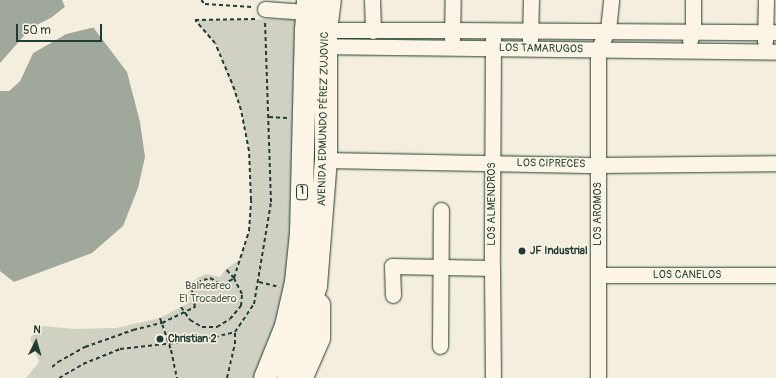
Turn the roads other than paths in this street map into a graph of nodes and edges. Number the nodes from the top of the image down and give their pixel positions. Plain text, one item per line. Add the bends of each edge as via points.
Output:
1 (330, 0) edge
2 (372, 0) edge
3 (453, 0) edge
4 (531, 0) edge
5 (610, 0) edge
6 (693, 0) edge
7 (766, 0) edge
8 (265, 8) road end
9 (313, 27) edge
10 (372, 30) junction
11 (451, 30) junction
12 (492, 30) junction
13 (530, 30) junction
14 (608, 30) junction
15 (693, 31) junction
16 (770, 32) edge
17 (452, 48) junction
18 (494, 48) junction
19 (530, 49) junction
20 (598, 50) junction
21 (688, 51) junction
22 (770, 52) edge
23 (326, 160) junction
24 (492, 162) junction
25 (776, 163) edge
26 (598, 165) junction
27 (441, 210) dead end
28 (440, 268) junction
29 (492, 268) junction
30 (598, 275) junction
31 (776, 276) edge
32 (316, 286) junction
33 (393, 295) dead end
34 (440, 346) dead end
35 (265, 378) edge
36 (288, 378) edge
37 (302, 378) edge
38 (493, 378) edge
39 (598, 378) edge

1 - 9 highway, AVENIDA EDMUNDO PÉREZ ZUJOVIC / 1
2 - 10 street
3 - 11 street
4 - 13 street
5 - 14 street
6 - 15 street
7 - 16 street
8 - 9 street
9 - 10 street, LOS TAMARUGOS
9 - 17 street, LOS TAMARUGOS
9 - 23 highway, AVENIDA EDMUNDO PÉREZ ZUJOVIC / 1
9 - 35 highway, AVENIDA EDMUNDO PÉREZ ZUJOVIC / 1 via 296,282 286,326
10 - 11 street, LOS TAMARUGOS
11 - 12 street, LOS TAMARUGOS
11 - 17 street
12 - 13 street, LOS TAMARUGOS
12 - 18 street, LOS ALMENDROS
13 - 14 street, LOS TAMARUGOS
13 - 19 street
14 - 15 street, LOS TAMARUGOS
14 - 20 street
15 - 16 street, LOS TAMARUGOS
15 - 21 street
16 - 22 street
17 - 18 street, LOS TAMARUGOS
18 - 19 street, LOS TAMARUGOS
18 - 24 street, LOS ALMENDROS
19 - 20 street, LOS TAMARUGOS
20 - 21 street, LOS TAMARUGOS
20 - 26 street, LOS AROMOS
21 - 22 street, LOS TAMARUGOS
23 - 24 street, LOS CIPRECES
23 - 32 highway, AVENIDA EDMUNDO PÉREZ ZUJOVIC / 1
24 - 26 street, LOS CIPRECES
24 - 29 street, LOS ALMENDROS
25 - 26 street, LOS CIPRECES
26 - 30 street, LOS AROMOS
27 - 28 street
28 - 29 street
28 - 33 street via 392,266
28 - 34 street
29 - 38 street, LOS ALMENDROS
30 - 31 street, LOS CANELOS
30 - 39 street, LOS AROMOS
32 - 36 highway, AVENIDA EDMUNDO PÉREZ ZUJOVIC / 1
32 - 37 highway via 320,312 319,338

